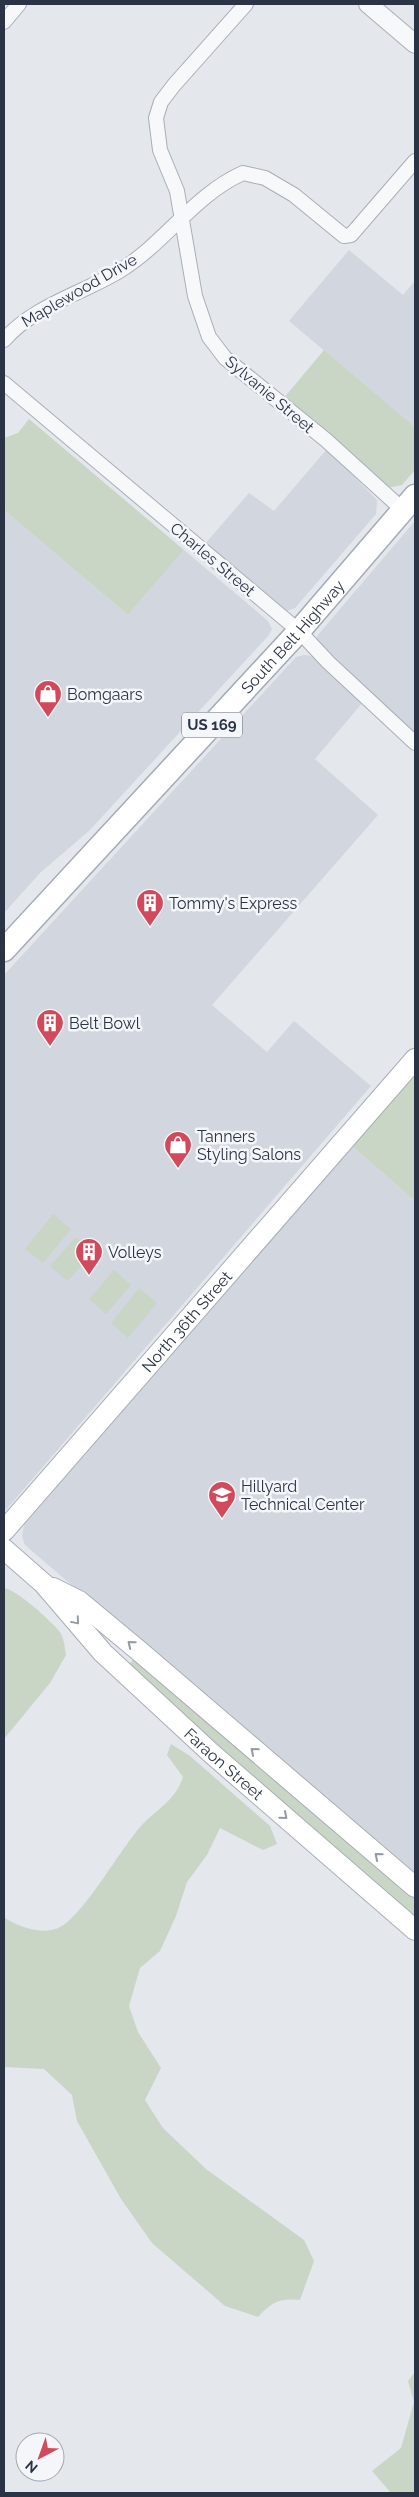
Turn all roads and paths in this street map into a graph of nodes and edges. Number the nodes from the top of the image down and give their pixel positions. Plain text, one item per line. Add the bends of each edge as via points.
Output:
1 (20, 4) edge
2 (246, 4) edge
3 (368, 4) edge
4 (4, 22) edge
5 (415, 44) edge
6 (415, 161) edge
7 (182, 217) junction
8 (4, 340) edge
9 (4, 383) edge
10 (409, 503) edge
11 (300, 631) junction
12 (415, 743) edge
13 (4, 950) edge
14 (415, 1059) edge
15 (4, 1531) edge
16 (4, 1548) edge
17 (44, 1584) junction
18 (415, 1887) edge
19 (415, 1930) edge

1 - 4 street
2 - 7 street, Sylvanie Street via 187,69 161,102 156,118 160,150 177,191
3 - 5 street
6 - 7 street, Maplewood Drive via 351,235 344,236 335,231 294,195 265,178 243,173 220,184
7 - 8 street, Maplewood Drive via 121,269 25,320
7 - 10 street, Sylvanie Street via 195,296 209,337 235,368
9 - 11 street, Charles Street
10 - 11 main road, South Belt Highway / US 169
11 - 12 street, Charles Street via 328,662
11 - 13 main road, South Belt Highway / US 169
14 - 15 main road, North 36th Street
16 - 17 main road, Faraon Street
18 -> 17 main road, Faraon Street via 79,1602
17 -> 19 main road, Faraon Street via 110,1660 211,1753

